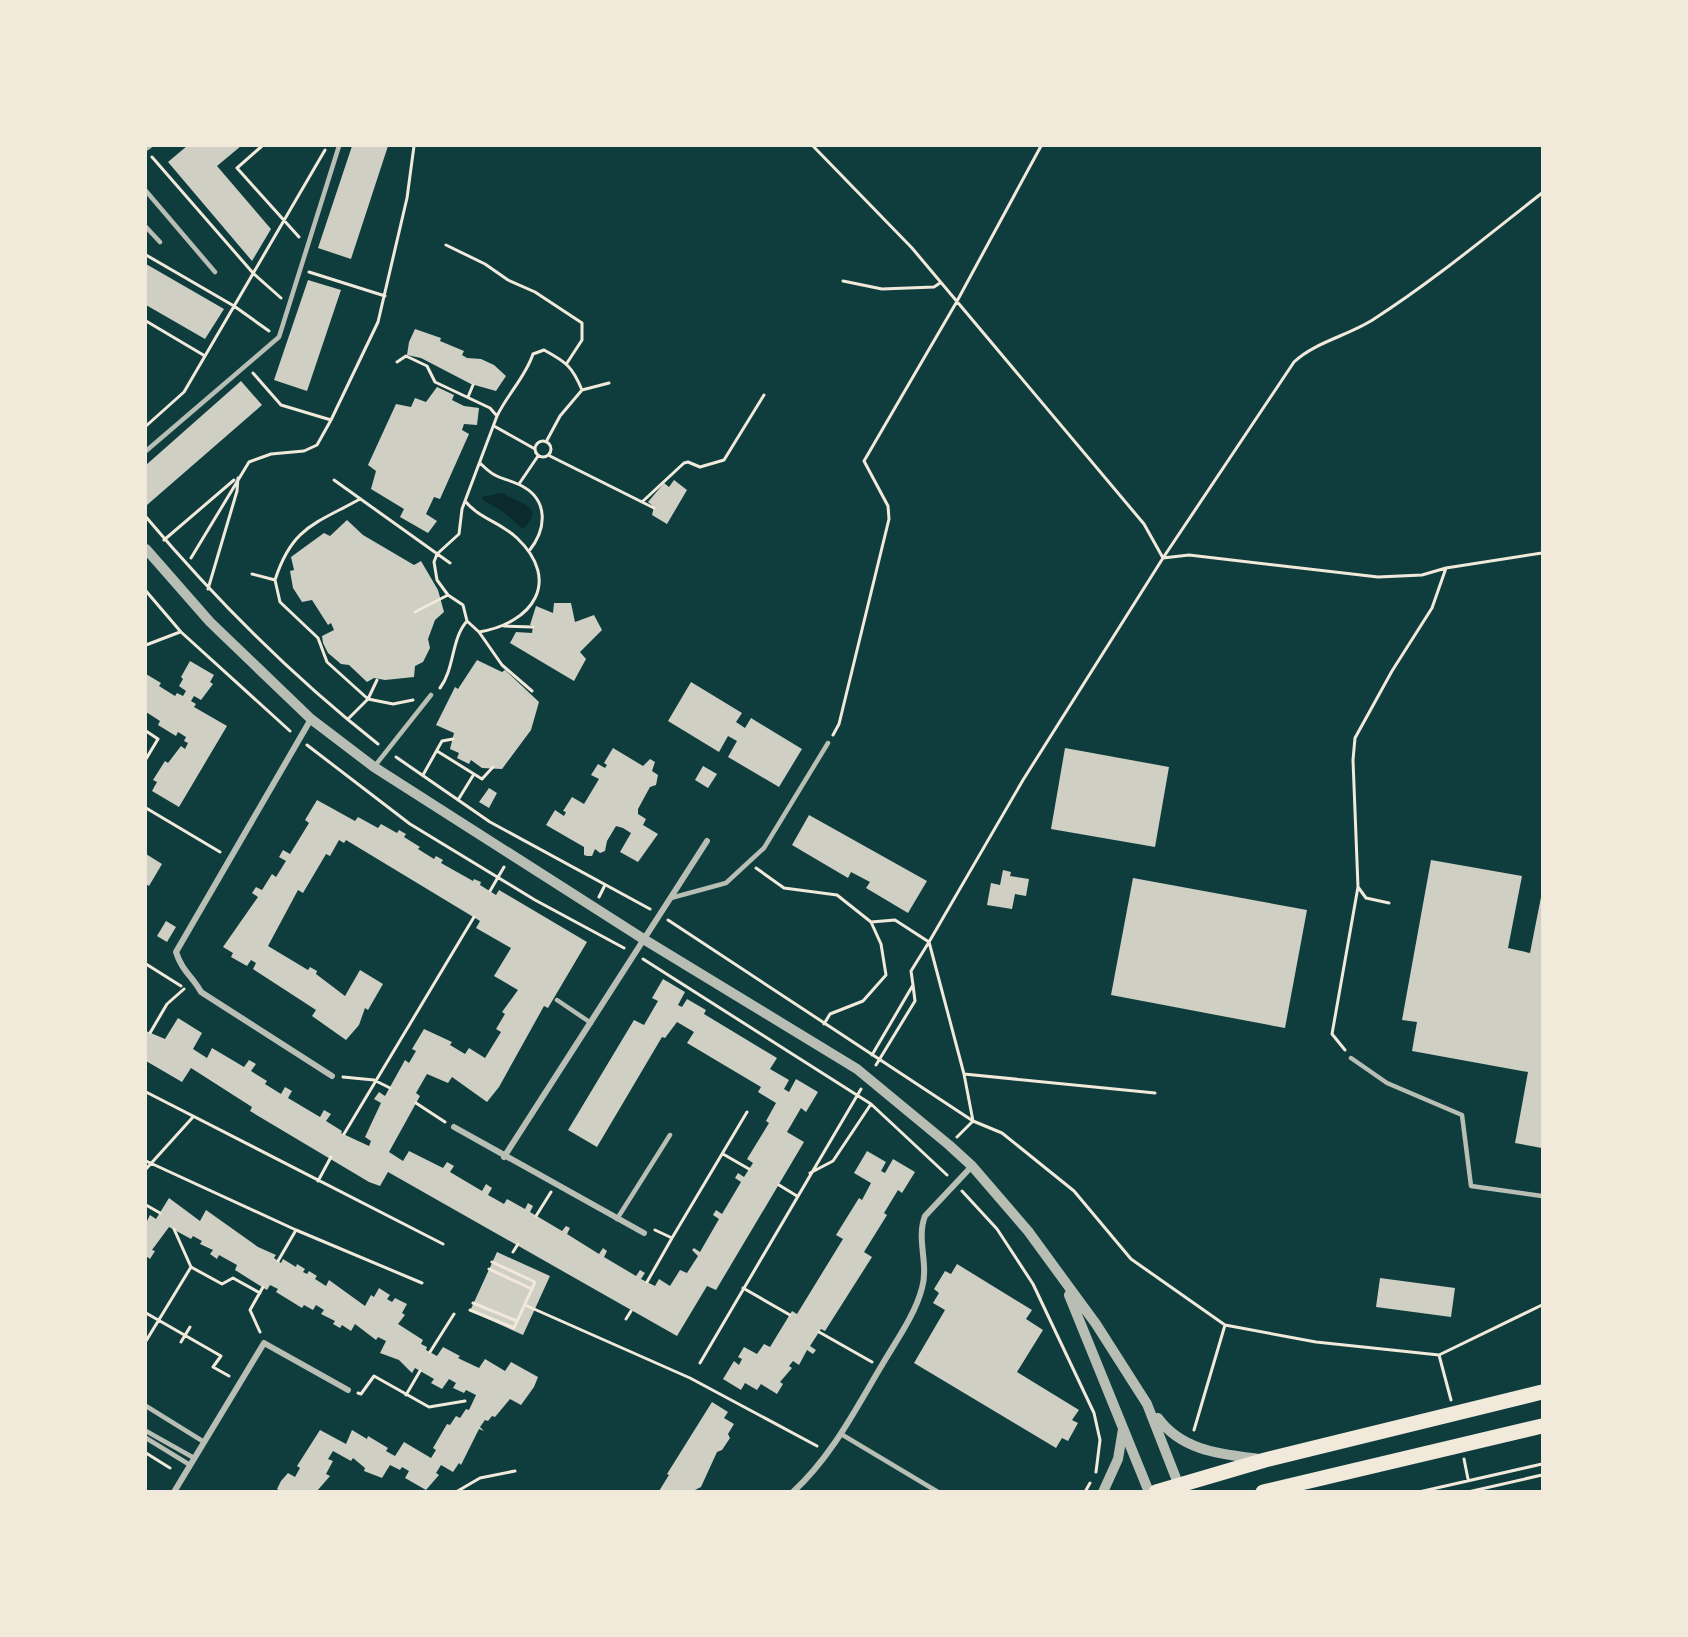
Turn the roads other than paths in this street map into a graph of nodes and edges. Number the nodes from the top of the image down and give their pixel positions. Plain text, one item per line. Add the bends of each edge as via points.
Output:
1 (339, 146) edge
2 (146, 191) edge
3 (146, 227) edge
4 (160, 242) dead end
5 (215, 272) dead end
6 (146, 451) edge
7 (146, 549) edge
8 (431, 695) road end
9 (311, 719) junction
10 (828, 743) road end
11 (374, 767) junction
12 (706, 841) dead end
13 (671, 898) junction
14 (645, 940) junction
15 (557, 1000) dead end
16 (591, 1023) junction
17 (1352, 1058) road end
18 (332, 1076) road end
19 (454, 1127) road end
20 (670, 1135) dead end
21 (504, 1157) junction
22 (972, 1166) junction
23 (1542, 1197) edge
24 (617, 1219) junction
25 (644, 1233) road end
26 (1060, 1275) junction
27 (348, 1390) road end
28 (1542, 1392) edge
29 (1147, 1404) junction
30 (146, 1406) edge
31 (1542, 1426) edge
32 (1123, 1429) junction
33 (146, 1431) edge
34 (841, 1434) junction
35 (146, 1438) edge
36 (204, 1442) junction
37 (194, 1458) junction
38 (1265, 1460) junction
39 (190, 1465) junction
40 (1180, 1488) edge
41 (1270, 1490) edge
42 (174, 1491) edge
43 (793, 1491) edge
44 (938, 1491) edge
45 (1103, 1491) edge
46 (1149, 1491) edge
47 (1156, 1491) edge

1 - 6 lane via 279,338
2 - 5 lane
3 - 4 lane
7 - 9 street via 210,622
8 - 11 lane
9 - 11 street
9 - 18 street via 176,952 181,968 201,992
10 - 13 lane via 764,848 726,883
11 - 14 street
12 - 13 street
13 - 14 street
14 - 16 street
14 - 22 street via 857,1069
15 - 16 lane
16 - 21 street
17 - 23 lane via 1387,1083 1462,1115 1471,1186
19 - 21 street
20 - 24 lane
21 - 24 street
22 - 26 street
22 - 34 street via 925,1216 921,1226 923,1286
24 - 25 street
26 - 29 street
26 - 32 street
27 - 36 street via 264,1343
28 - 38 main road
29 - 38 street via 1165,1428 1190,1446
29 - 40 street
30 - 36 lane
31 - 41 main road
32 - 45 street via 1118,1459
32 - 46 street
33 - 37 lane
34 - 43 street via 816,1471
34 - 44 lane
35 - 39 lane
36 - 37 street
37 - 39 street
38 - 40 main road
39 - 42 street
40 - 47 main road

